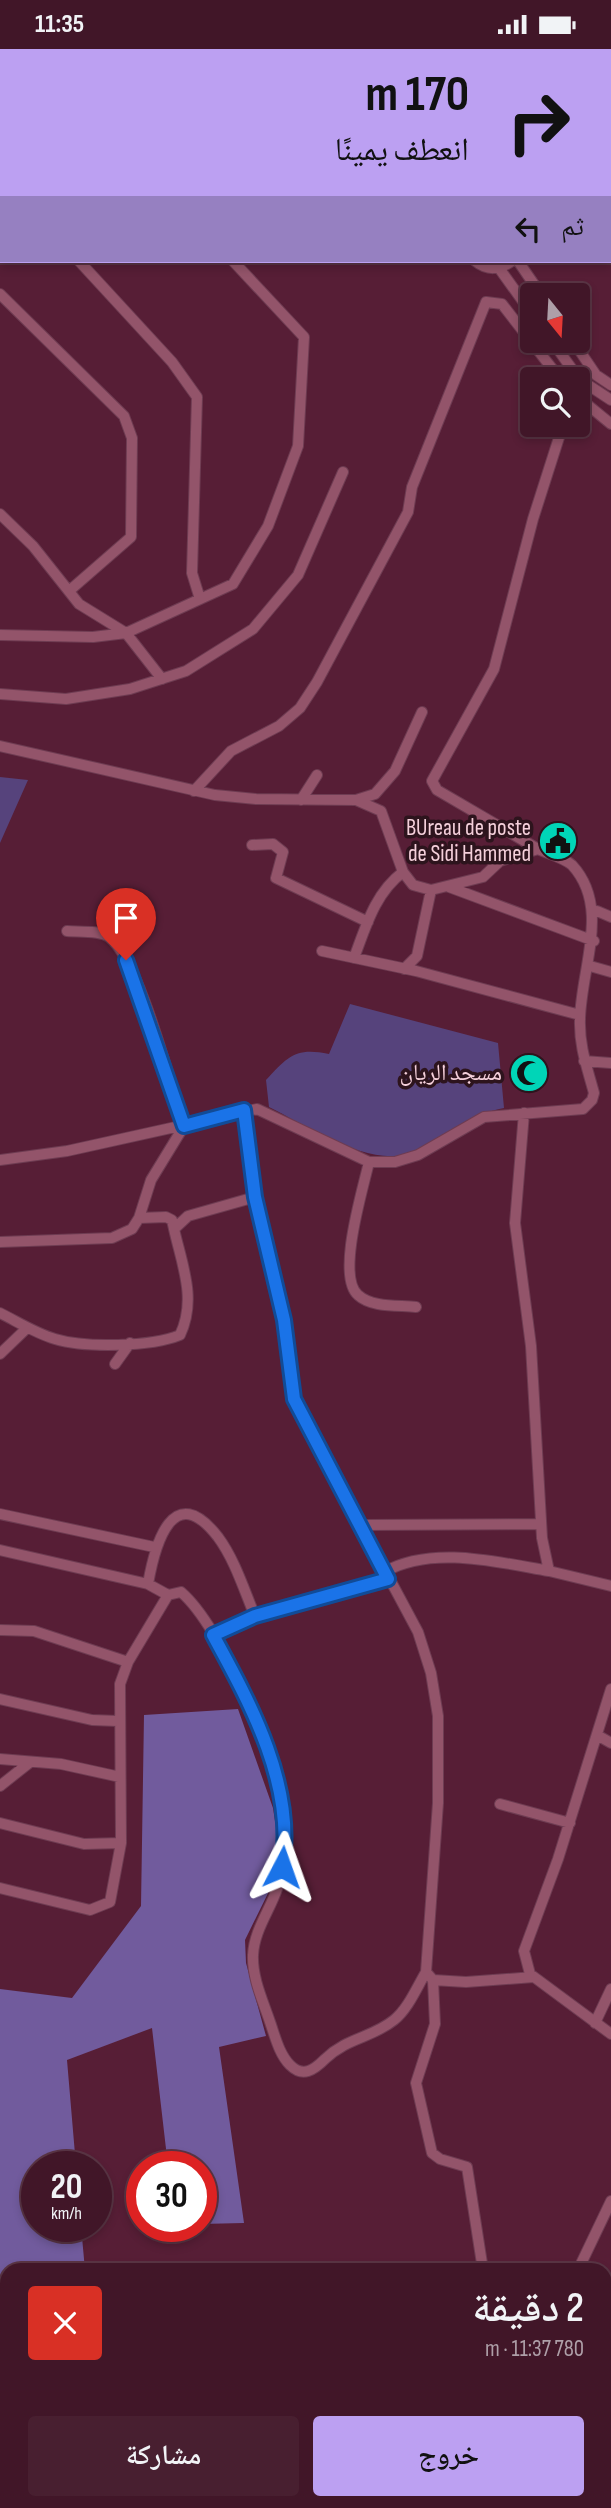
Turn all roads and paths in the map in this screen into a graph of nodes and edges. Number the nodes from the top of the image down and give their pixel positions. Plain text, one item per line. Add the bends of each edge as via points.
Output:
1 (81, 263) edge
2 (235, 263) edge
3 (478, 263) edge
4 (508, 263) edge
5 (519, 263) edge
6 (499, 268) junction
7 (533, 283) edge
8 (0, 294) edge
9 (520, 297) edge
10 (561, 353) edge
11 (581, 353) edge
12 (551, 367) edge
13 (611, 385) edge
14 (611, 400) edge
15 (590, 407) edge
16 (611, 424) edge
17 (559, 437) edge
18 (343, 472) dead end
19 (0, 514) edge
20 (69, 591) junction
21 (200, 599) junction
22 (126, 633) junction
23 (0, 635) edge
24 (162, 679) junction
25 (0, 694) edge
26 (422, 712) dead end
27 (0, 746) edge
28 (317, 775) dead end
29 (194, 791) junction
30 (375, 794) junction
31 (302, 800) junction
32 (356, 800) junction
33 (381, 810) junction
34 (252, 845) dead end
35 (538, 849) junction
36 (403, 871) junction
37 (447, 887) junction
38 (430, 890) junction
39 (597, 911) junction
40 (611, 917) edge
41 (368, 922) junction
42 (67, 931) dead end
43 (594, 941) junction
44 (322, 951) dead end
45 (354, 958) junction
46 (590, 966) junction
47 (404, 969) junction
48 (611, 972) edge
49 (580, 1015) junction
50 (584, 1061) junction
51 (611, 1063) edge
52 (244, 1110) junction
53 (524, 1113) junction
54 (184, 1126) junction
55 (0, 1160) edge
56 (369, 1162) junction
57 (255, 1197) junction
58 (139, 1218) junction
59 (174, 1229) junction
60 (0, 1242) edge
61 (416, 1307) dead end
62 (0, 1313) edge
63 (27, 1328) junction
64 (130, 1343) junction
65 (0, 1355) edge
66 (115, 1364) dead end
67 (0, 1514) edge
68 (541, 1524) junction
69 (361, 1525) junction
70 (155, 1547) junction
71 (0, 1550) edge
72 (549, 1571) junction
73 (386, 1575) junction
74 (148, 1584) junction
75 (611, 1586) edge
76 (168, 1595) junction
77 (255, 1616) junction
78 (0, 1630) edge
79 (213, 1635) junction
80 (128, 1662) junction
81 (611, 1689) edge
82 (0, 1699) edge
83 (609, 1704) edge
84 (118, 1721) junction
85 (597, 1735) junction
86 (611, 1743) edge
87 (0, 1759) edge
88 (29, 1763) junction
89 (120, 1777) junction
90 (0, 1786) edge
91 (500, 1804) dead end
92 (0, 1823) edge
93 (570, 1823) junction
94 (121, 1843) junction
95 (0, 1888) edge
96 (430, 1976) junction
97 (534, 1977) junction
98 (611, 1989) edge
99 (595, 2023) junction
100 (611, 2034) edge
101 (611, 2201) edge
102 (482, 2263) edge
103 (581, 2263) edge

1 - 21 street via 172,362 197,397 192,573
2 - 21 street via 304,337 298,446 268,526 233,584
3 - 6 street
4 - 6 street
5 - 7 street
6 - 9 street
8 - 20 street via 124,416 132,438 131,537
10 - 14 street via 579,379
11 - 13 street via 596,375
12 - 29 street via 502,304 486,302 412,487 408,512 317,682 300,708 279,726 231,751
15 - 16 street
17 - 35 street via 494,669 432,781 438,790
18 - 24 street via 298,575 253,629 186,671
19 - 20 street
20 - 22 street via 79,604
21 - 22 street
22 - 23 street
22 - 24 street
24 - 25 street via 66,699
26 - 30 street via 395,771
27 - 29 street
28 - 31 street
29 - 31 street
30 - 32 street
30 - 33 street
31 - 32 street
32 - 33 street
33 - 36 street
34 - 41 street via 273,844 282,852 276,878
35 - 37 street via 500,860 483,877
35 - 39 street via 572,864 590,887
36 - 38 street via 413,885
36 - 41 street via 388,883
37 - 38 street
37 - 43 street
38 - 47 street via 417,956
39 - 40 street
39 - 43 street
41 - 45 street
42 - 54 street via 106,934 118,945 134,975
43 - 46 street
44 - 45 street
45 - 47 street
46 - 48 street
46 - 49 street
47 - 49 street
49 - 50 street
50 - 51 street
50 - 53 street via 594,1093 586,1107
52 - 54 street
52 - 56 street via 257,1109
52 - 57 street
53 - 56 street via 481,1118 418,1155
53 - 68 street via 515,1223 531,1346
54 - 55 street
54 - 58 street via 151,1180
56 - 61 street via 349,1276 356,1294 372,1303
57 - 59 street via 188,1216
57 - 69 street via 284,1320 294,1399
58 - 59 street via 166,1217
58 - 60 street via 132,1229 112,1238
59 - 64 street via 188,1286 185,1324 180,1335 168,1340
62 - 63 street
63 - 64 street via 73,1343
63 - 65 street
64 - 66 street
67 - 70 street
68 - 69 street
68 - 72 street
69 - 73 street
70 - 74 street
70 - 77 street via 173,1518 194,1515 218,1537
71 - 74 street
72 - 73 street via 475,1559 422,1559 403,1561
72 - 75 street
73 - 77 street
73 - 96 street via 418,1632 438,1716
74 - 76 street
76 - 79 street via 181,1592 190,1599
76 - 80 street
77 - 79 street
78 - 80 street via 34,1631
79 - 96 street via 247,1698 284,1811 285,1848 278,1886 253,1956 259,1991 283,2058 299,2072 311,2071 338,2047 392,2022
80 - 84 street via 120,1684
81 - 83 street
82 - 84 street via 93,1720
83 - 85 street
84 - 89 street
85 - 86 street
85 - 93 street
87 - 88 street
88 - 89 street via 61,1764
88 - 90 street
89 - 94 street
91 - 93 street
92 - 94 street via 84,1844
93 - 97 street via 524,1951
94 - 95 street via 113,1893 104,1907 90,1910
96 - 97 street via 466,1982
96 - 102 street via 435,2024 416,2091 432,2153 467,2167
97 - 99 street
98 - 99 street
99 - 100 street
101 - 103 street

